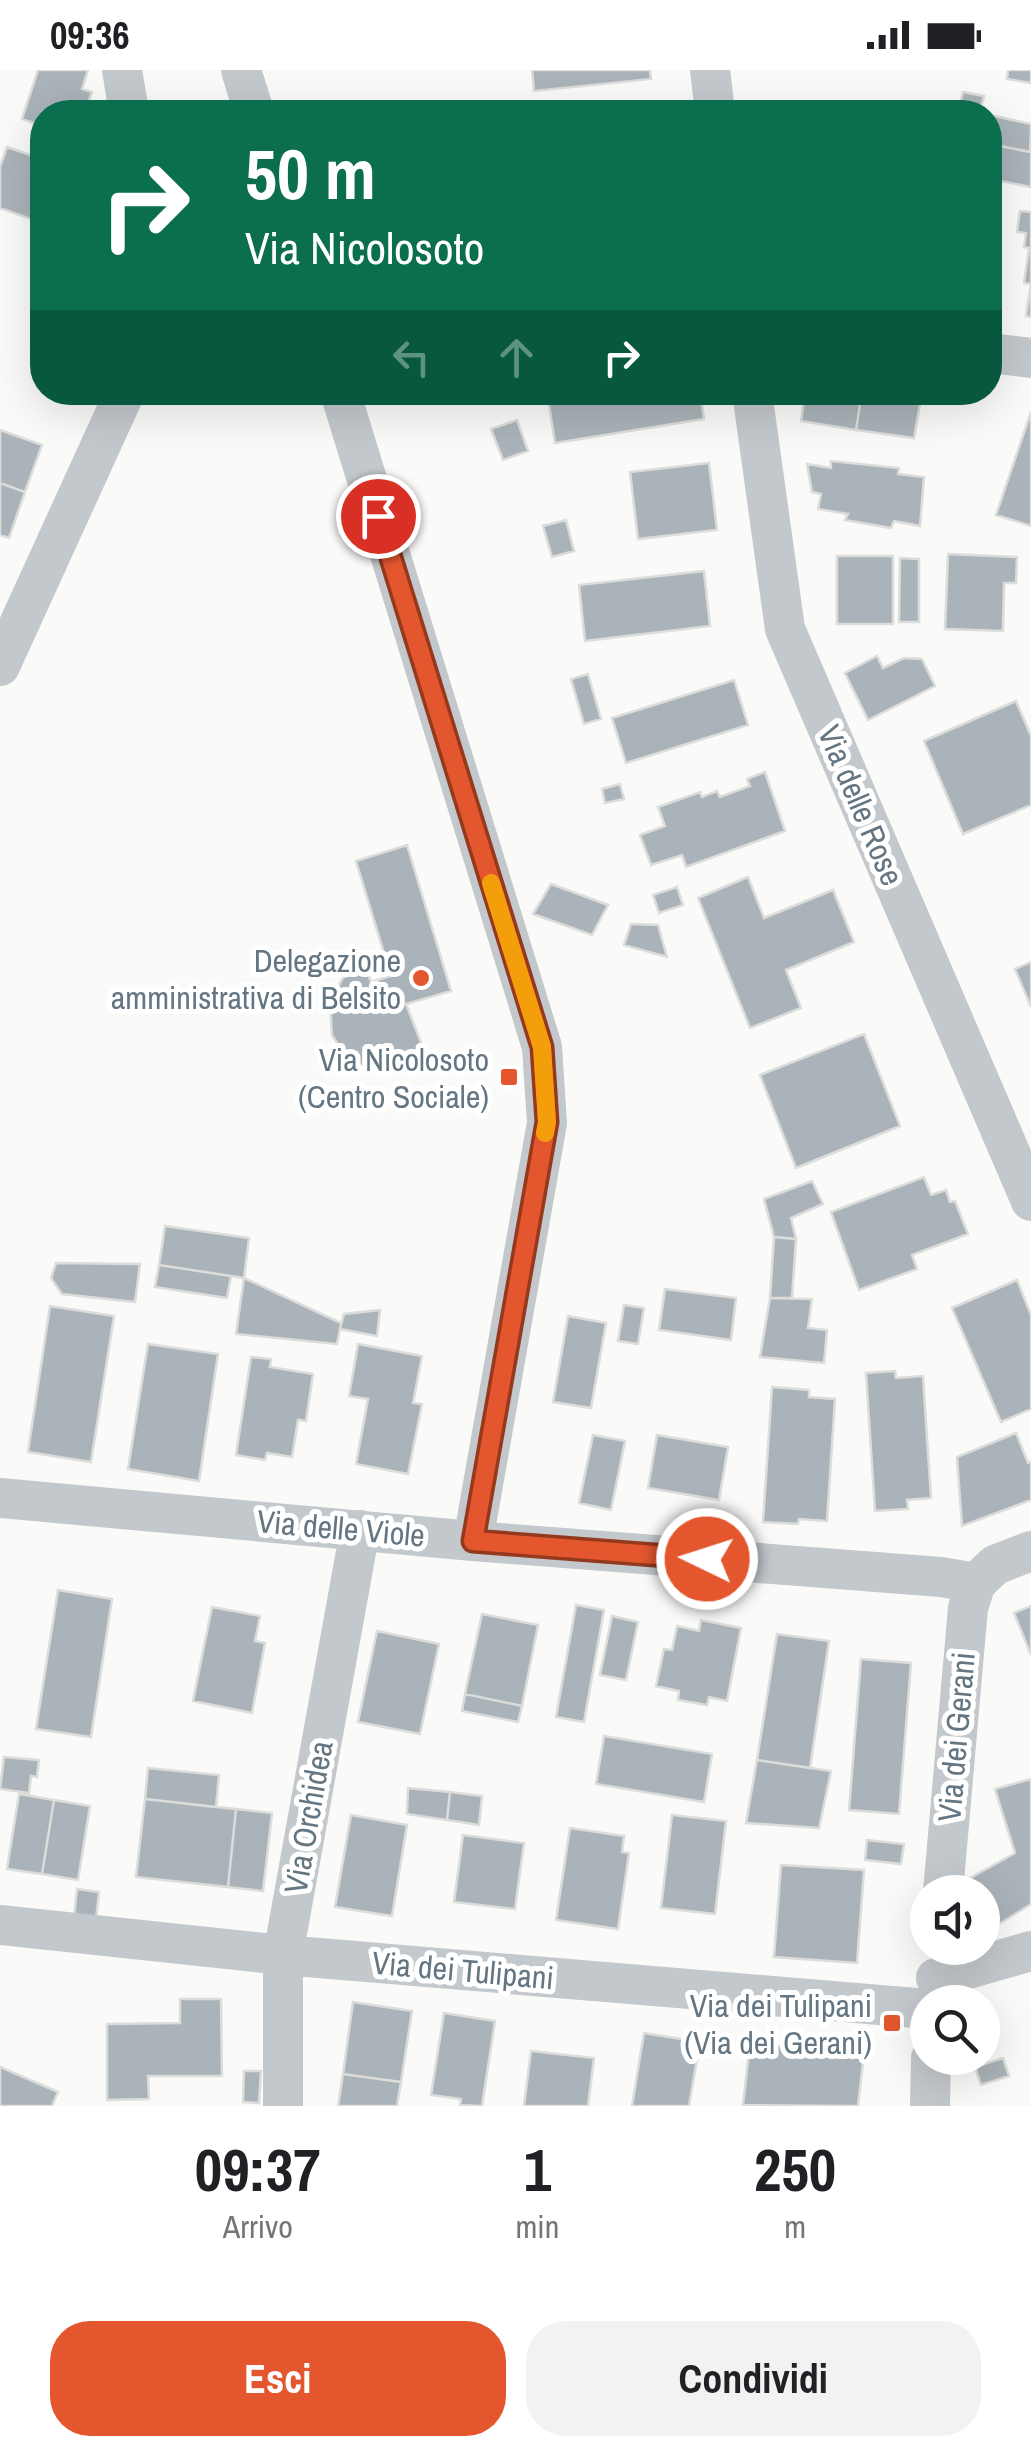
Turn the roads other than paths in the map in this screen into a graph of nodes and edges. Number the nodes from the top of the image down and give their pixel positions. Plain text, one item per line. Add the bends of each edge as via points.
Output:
1 (122, 70) edge
2 (241, 70) edge
3 (710, 70) edge
4 (127, 100) edge
5 (250, 100) edge
6 (714, 100) edge
7 (1002, 354) edge
8 (1031, 358) edge
9 (119, 405) edge
10 (344, 405) edge
11 (754, 405) edge
12 (0, 666) edge
13 (1031, 1201) edge
14 (0, 1498) edge
15 (360, 1530) junction
16 (473, 1541) junction
17 (1031, 1551) edge
18 (976, 1583) junction
19 (944, 1875) edge
20 (0, 1925) edge
21 (1031, 1951) edge
22 (283, 1956) junction
23 (934, 1984) edge
24 (931, 2075) edge
25 (284, 2106) edge
26 (930, 2106) edge

1 - 4 street
2 - 5 street
3 - 6 street
7 - 8 street
9 - 12 street
10 - 16 street via 542,1047 547,1122
11 - 13 street, Via delle Rose via 785,629
14 - 15 street, Via delle Viole
15 - 16 street, Via delle Viole
15 - 22 street, Via Orchidea
16 - 18 street, Via delle Viole
17 - 18 street
18 - 19 street, Via dei Gerani via 968,1608
20 - 22 street, Via dei Tulipani
21 - 23 street, Via dei Tulipani
22 - 23 street, Via dei Tulipani
22 - 25 street, Via Orchidea
24 - 26 street

